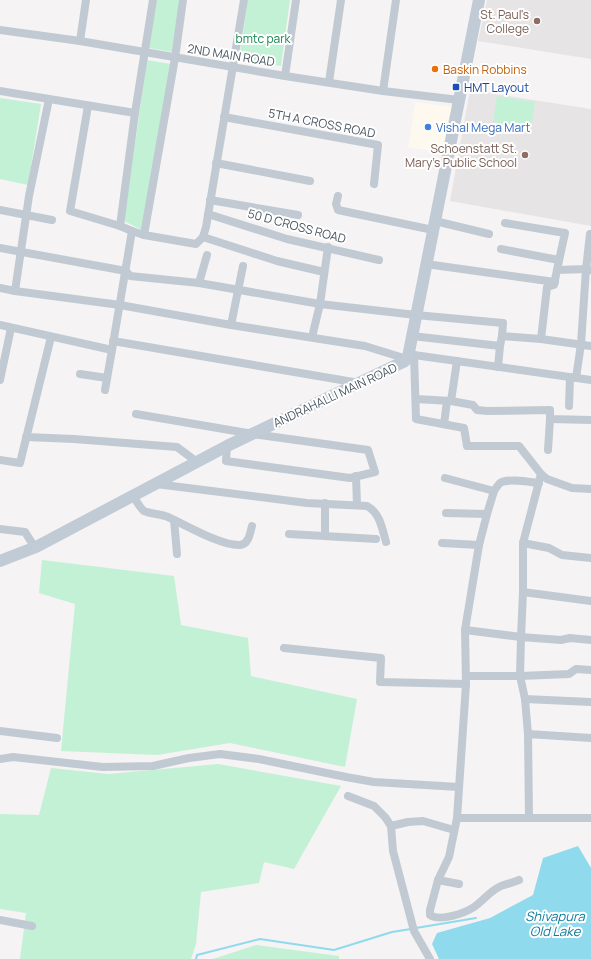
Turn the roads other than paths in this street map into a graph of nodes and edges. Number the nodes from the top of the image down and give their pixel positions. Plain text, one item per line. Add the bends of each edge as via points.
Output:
1 (86, 0) edge
2 (153, 0) edge
3 (183, 0) edge
4 (244, 0) edge
5 (296, 0) edge
6 (341, 0) edge
7 (396, 0) edge
8 (479, 0) edge
9 (0, 30) edge
10 (80, 41) junction
11 (145, 53) junction
12 (175, 58) junction
13 (233, 67) junction
14 (285, 76) junction
15 (329, 82) junction
16 (0, 91) edge
17 (382, 91) junction
18 (49, 99) junction
19 (459, 100) junction
20 (88, 106) junction
21 (135, 113) junction
22 (224, 117) junction
23 (216, 163) junction
24 (310, 181) dead end
25 (374, 184) dead end
26 (338, 196) dead end
27 (210, 200) junction
28 (0, 210) edge
29 (208, 214) junction
30 (26, 215) junction
31 (298, 215) dead end
32 (52, 220) dead end
33 (505, 223) dead end
34 (120, 226) junction
35 (434, 226) junction
36 (132, 231) junction
37 (489, 234) dead end
38 (590, 234) dead end
39 (144, 235) junction
40 (203, 237) junction
41 (328, 247) junction
42 (0, 248) edge
43 (502, 249) dead end
44 (21, 253) junction
45 (207, 255) dead end
46 (379, 260) dead end
47 (559, 260) junction
48 (426, 264) junction
49 (243, 266) dead end
50 (557, 270) junction
51 (589, 270) edge
52 (126, 271) junction
53 (324, 272) junction
54 (555, 282) junction
55 (199, 283) junction
56 (0, 288) edge
57 (238, 290) junction
58 (15, 291) junction
59 (120, 304) junction
60 (320, 304) junction
61 (416, 315) junction
62 (0, 325) edge
63 (230, 325) junction
64 (11, 328) junction
65 (412, 336) junction
66 (502, 336) junction
67 (51, 337) junction
68 (312, 337) junction
69 (541, 339) junction
70 (113, 341) junction
71 (581, 344) junction
72 (500, 346) junction
73 (591, 346) edge
74 (112, 350) junction
75 (411, 357) junction
76 (457, 361) junction
77 (498, 367) junction
78 (80, 374) dead end
79 (107, 378) junction
80 (573, 378) junction
81 (0, 380) edge
82 (591, 380) edge
83 (360, 383) junction
84 (105, 390) dead end
85 (416, 399) junction
86 (449, 401) junction
87 (569, 406) dead end
88 (136, 414) dead end
89 (550, 419) junction
90 (591, 420) edge
91 (444, 424) junction
92 (253, 434) junction
93 (26, 437) junction
94 (227, 446) junction
95 (548, 450) dead end
96 (0, 460) edge
97 (197, 462) junction
98 (541, 474) junction
99 (356, 476) junction
100 (445, 478) dead end
101 (539, 483) junction
102 (156, 484) junction
103 (591, 490) edge
104 (494, 491) junction
105 (133, 496) junction
106 (325, 503) junction
107 (357, 505) junction
108 (446, 513) dead end
109 (487, 514) junction
110 (174, 520) junction
111 (252, 526) dead end
112 (0, 529) edge
113 (289, 534) dead end
114 (325, 536) junction
115 (376, 539) dead end
116 (386, 542) dead end
117 (442, 543) dead end
118 (523, 543) junction
119 (479, 545) junction
120 (32, 549) junction
121 (177, 554) dead end
122 (591, 558) edge
123 (0, 561) edge
124 (523, 592) junction
125 (591, 601) edge
126 (465, 630) junction
127 (521, 637) junction
128 (591, 640) edge
129 (284, 648) dead end
130 (591, 670) edge
131 (520, 676) junction
132 (466, 680) junction
133 (525, 699) junction
134 (591, 702) edge
135 (0, 731) edge
136 (528, 734) junction
137 (57, 738) dead end
138 (591, 738) edge
139 (0, 759) edge
140 (459, 787) junction
141 (348, 796) dead end
142 (457, 818) junction
143 (529, 818) junction
144 (591, 818) edge
145 (391, 826) junction
146 (454, 830) junction
147 (438, 880) junction
148 (519, 880) dead end
149 (459, 884) dead end
150 (0, 920) edge
151 (32, 926) dead end
152 (430, 959) edge

1 - 10 street
2 - 11 street
3 - 12 street
4 - 13 street
5 - 14 street
6 - 15 street
7 - 17 street
8 - 19 main road, ANDRAHALLI MAIN ROAD
9 - 10 street, 2ND MAIN ROAD
10 - 11 street, 2ND MAIN ROAD
11 - 12 street, 2ND MAIN ROAD
11 - 21 street
12 - 13 street, 2ND MAIN ROAD
12 - 39 street
13 - 14 street, 2ND MAIN ROAD
13 - 22 street
14 - 15 street, 2ND MAIN ROAD
15 - 17 street, 2ND MAIN ROAD
16 - 18 street
17 - 19 street, 2ND MAIN ROAD
18 - 20 street
18 - 30 street
19 - 35 main road, ANDRAHALLI MAIN ROAD
20 - 21 street
20 - 34 street via 70,210
21 - 34 street
22 - 23 street
22 - 25 street, 5TH A CROSS ROAD via 378,145
23 - 24 street
23 - 27 street
26 - 35 street via 338,210
27 - 29 street
27 - 31 street
28 - 30 street
29 - 40 street
29 - 41 street, 50 D CROSS ROAD via 287,239
30 - 32 street
30 - 44 street
33 - 47 street via 565,233
34 - 36 street
35 - 37 street
35 - 48 main road, ANDRAHALLI MAIN ROAD
36 - 39 street
36 - 52 street
38 - 51 street
39 - 40 street via 196,244
40 - 53 street via 277,261
41 - 46 street, 50 D CROSS ROAD
41 - 53 street
42 - 44 street
43 - 47 street
44 - 52 street
44 - 58 street
45 - 55 street
47 - 50 street
48 - 54 street
48 - 61 main road, ANDRAHALLI MAIN ROAD
49 - 57 street
50 - 51 street
50 - 54 street
51 - 71 street
52 - 55 street via 130,276
52 - 59 street
53 - 60 street
54 - 69 street via 554,285 547,286
55 - 57 street
56 - 58 street
57 - 60 street
57 - 63 street
58 - 59 street
59 - 63 street
59 - 70 street
60 - 61 street
60 - 68 street
61 - 65 main road, ANDRAHALLI MAIN ROAD
61 - 66 street via 503,323
62 - 64 street
63 - 68 street
64 - 67 street
64 - 81 street
65 - 72 street
65 - 75 main road, ANDRAHALLI MAIN ROAD
66 - 69 street
66 - 72 street
67 - 74 street
67 - 93 street
68 - 75 street
69 - 71 street
70 - 74 street
70 - 83 street
71 - 73 street
71 - 80 street
72 - 77 street
74 - 79 street
75 - 76 street
75 - 83 main road, ANDRAHALLI MAIN ROAD
75 - 85 street
76 - 77 street
76 - 86 street
77 - 80 street
78 - 79 street
79 - 84 street
80 - 82 street
80 - 87 street
83 - 92 main road, ANDRAHALLI MAIN ROAD
85 - 86 street
85 - 91 street via 416,419
86 - 89 street via 473,405 477,410 487,411 550,410
86 - 91 street
88 - 92 street
89 - 90 street
89 - 95 street
91 - 98 street via 464,428 467,446 519,446
92 - 94 main road, ANDRAHALLI MAIN ROAD
92 - 99 street via 368,450 375,472
93 - 96 street via 20,462
93 - 97 street via 177,447
94 - 97 main road, ANDRAHALLI MAIN ROAD
94 - 99 street via 226,461 350,478
97 - 102 main road, ANDRAHALLI MAIN ROAD
98 - 101 street
98 - 103 street via 547,479 572,488
99 - 107 street
100 - 104 street
101 - 104 street via 508,481 499,484
101 - 118 street
102 - 105 main road, ANDRAHALLI MAIN ROAD
102 - 106 street via 242,496
104 - 109 street
105 - 110 street via 145,511
105 - 120 main road, ANDRAHALLI MAIN ROAD
106 - 107 street
106 - 114 street
107 - 116 street via 367,506 378,515
108 - 109 street
109 - 119 street
110 - 111 street via 215,539 240,545 249,540
110 - 121 street
112 - 120 street via 27,533
113 - 114 street
114 - 115 street
117 - 119 street
118 - 122 street via 549,548 562,555
118 - 124 street
119 - 126 street
120 - 123 main road, ANDRAHALLI MAIN ROAD
124 - 125 street
124 - 127 street
126 - 127 street
126 - 132 street
127 - 128 street
127 - 131 street
129 - 132 street via 381,658 380,682
130 - 131 street via 576,669 569,674
131 - 132 street
131 - 133 street
132 - 140 street
133 - 134 street
133 - 136 street
135 - 137 street
136 - 138 street
136 - 143 street
139 - 140 street via 12,757 104,767 153,766 220,754 259,759 374,782
140 - 142 street
141 - 145 street via 374,806
142 - 143 street
142 - 146 street
143 - 144 street
145 - 146 street via 423,821
145 - 152 street via 393,851 413,928
146 - 147 street via 449,857
147 - 148 street via 430,910 433,918 443,918 466,911 500,886
147 - 149 street
150 - 151 street

